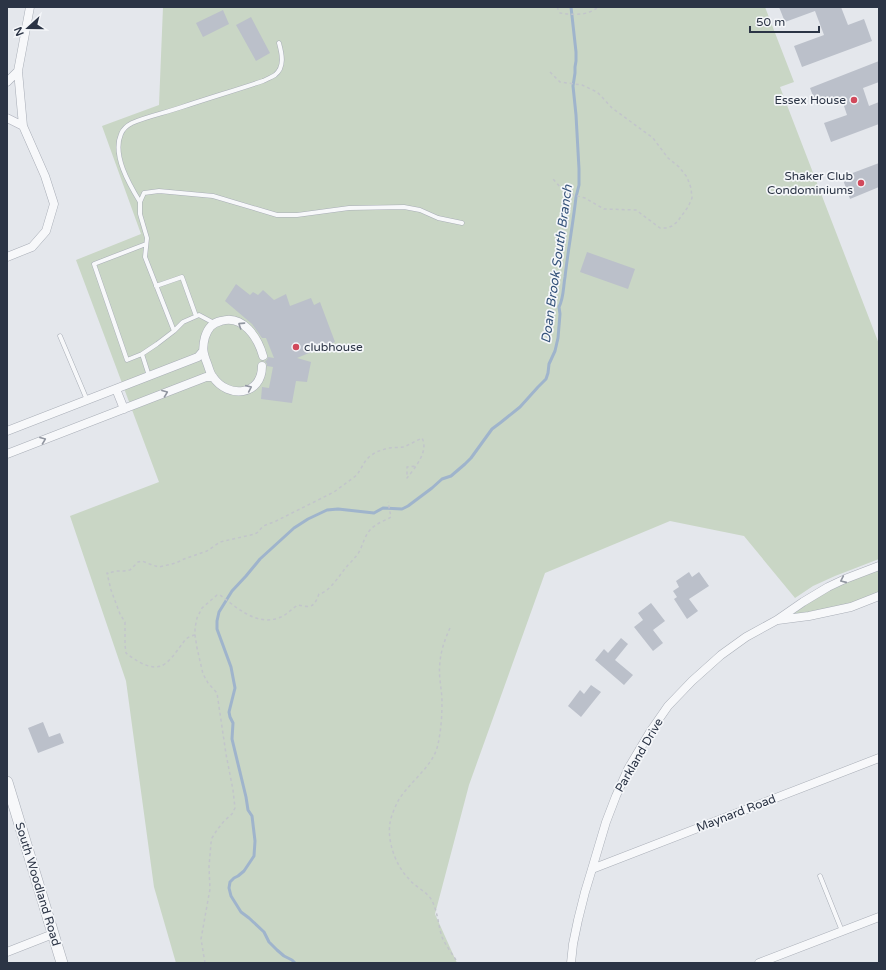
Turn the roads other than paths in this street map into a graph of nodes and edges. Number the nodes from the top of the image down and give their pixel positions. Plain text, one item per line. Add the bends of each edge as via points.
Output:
1 (30, 7) edge
2 (279, 44) dead end
3 (18, 71) junction
4 (7, 82) edge
5 (7, 118) edge
6 (24, 126) junction
7 (140, 202) junction
8 (462, 223) dead end
9 (146, 244) junction
10 (7, 257) edge
11 (156, 286) junction
12 (196, 316) junction
13 (214, 323) junction
14 (174, 331) junction
15 (60, 336) dead end
16 (202, 351) junction
17 (142, 354) junction
18 (262, 356) dead end
19 (262, 366) dead end
20 (149, 376) junction
21 (213, 377) junction
22 (116, 389) junction
23 (87, 400) junction
24 (124, 409) junction
25 (7, 431) edge
26 (7, 454) edge
27 (879, 566) edge
28 (879, 596) edge
29 (777, 620) junction
30 (879, 758) edge
31 (8, 789) edge
32 (592, 869) junction
33 (820, 876) dead end
34 (879, 917) edge
35 (842, 931) junction
36 (53, 934) junction
37 (7, 952) edge
38 (62, 963) edge
39 (571, 963) edge
40 (759, 963) edge

1 - 3 street
2 - 7 lane via 282,62 275,75 127,126 122,134 119,157 132,190
3 - 4 street
3 - 6 street
5 - 6 street
6 - 10 street via 54,204 46,231 32,247
7 - 8 lane via 144,193 159,190 213,196 277,215 349,208 404,207
7 - 9 lane
9 - 11 lane via 146,257
9 - 17 lane via 94,264 127,360
11 - 12 lane via 182,277
11 - 14 lane
12 - 13 lane via 199,315
12 - 14 lane via 183,322
13 - 16 street via 208,330
18 -> 13 street via 251,332 238,321 229,319
14 - 17 lane
15 - 23 lane
16 - 20 street via 198,357
16 - 21 street
17 - 20 lane
21 -> 19 street via 221,385 240,392 256,385 260,379
20 - 22 street
24 -> 21 street via 206,377
22 - 23 street
22 - 24 street
23 - 25 street
26 -> 24 street
27 -> 29 street, Parkland Drive via 828,587
28 - 29 street, Parkland Drive via 844,609
29 - 32 street, Parkland Drive via 746,637 720,656 668,706 628,769 606,822
30 - 32 street, Maynard Road
31 - 36 street, South Woodland Road
32 - 39 street, Parkland Drive via 578,920
33 - 35 lane
34 - 35 street
35 - 40 street
36 - 37 street
36 - 38 street, South Woodland Road

